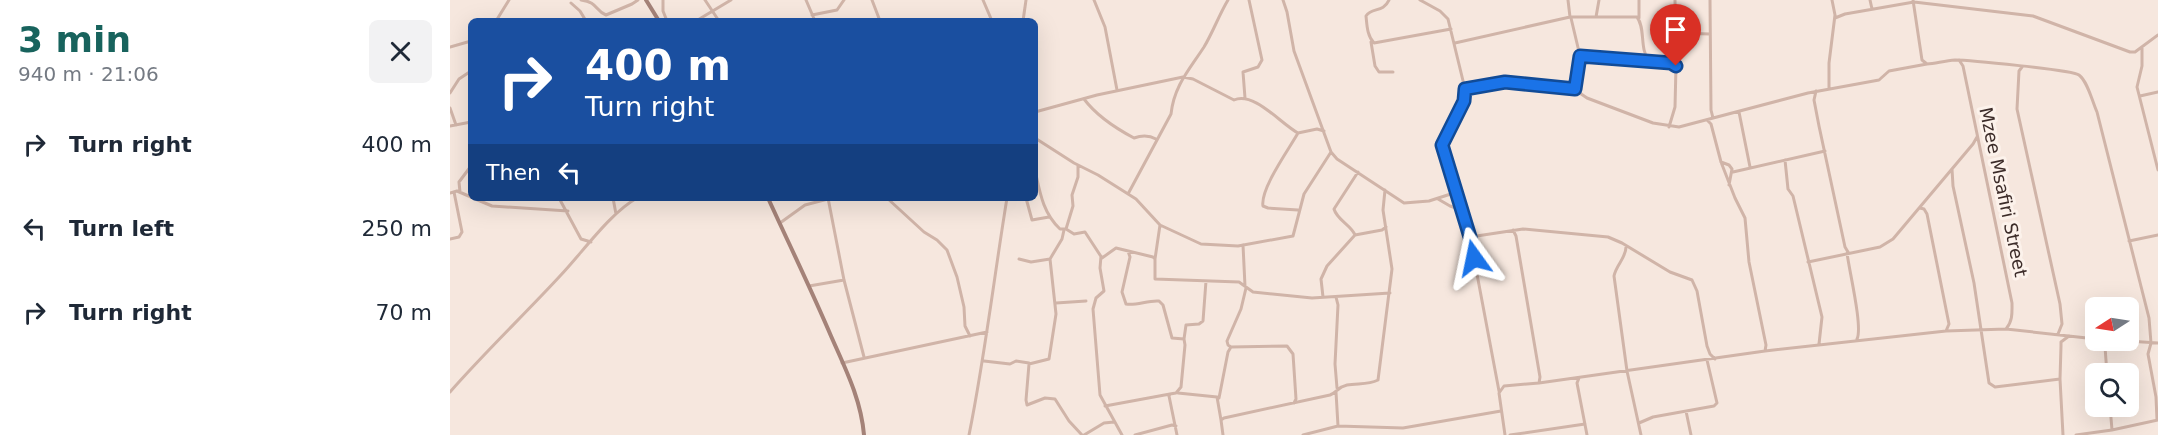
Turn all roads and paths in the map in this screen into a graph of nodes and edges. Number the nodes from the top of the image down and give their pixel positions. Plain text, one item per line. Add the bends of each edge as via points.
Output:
1 (509, 0) edge
2 (581, 0) edge
3 (638, 0) edge
4 (646, 0) edge
5 (663, 0) edge
6 (705, 0) edge
7 (731, 0) edge
8 (806, 0) edge
9 (844, 0) edge
10 (872, 0) edge
11 (983, 0) edge
12 (1026, 0) edge
13 (1094, 0) edge
14 (1228, 0) edge
15 (1249, 0) edge
16 (1283, 0) edge
17 (1389, 0) edge
18 (1420, 0) edge
19 (1568, 0) edge
20 (1599, 0) edge
21 (1639, 0) edge
22 (1675, 0) edge
23 (1710, 0) edge
24 (1832, 0) edge
25 (1870, 0) edge
26 (1913, 1) edge
27 (571, 3) dead end
28 (1872, 9) junction
29 (712, 12) junction
30 (812, 15) junction
31 (1570, 17) junction
32 (1596, 17) junction
33 (498, 18) edge
34 (584, 18) edge
35 (657, 18) edge
36 (666, 18) edge
37 (701, 18) edge
38 (717, 18) edge
39 (814, 18) edge
40 (879, 18) edge
41 (991, 18) edge
42 (1023, 18) edge
43 (1639, 18) junction
44 (1834, 18) junction
45 (1451, 29) junction
46 (1676, 33) junction
47 (1711, 34) junction
48 (2158, 35) edge
49 (1371, 40) junction
50 (468, 42) edge
51 (1454, 44) junction
52 (450, 47) edge
53 (2142, 47) junction
54 (1580, 56) junction
55 (1676, 58) junction
56 (1959, 60) junction
57 (1649, 61) junction
58 (1671, 63) junction
59 (1927, 64) junction
60 (1676, 66) junction
61 (2014, 66) junction
62 (2022, 66) junction
63 (2019, 71) junction
64 (1393, 72) dead end
65 (468, 73) edge
66 (1183, 77) junction
67 (1244, 86) junction
68 (1828, 88) junction
69 (1465, 89) junction
70 (1575, 89) junction
71 (1117, 90) junction
72 (1816, 91) junction
73 (2158, 92) edge
74 (450, 93) edge
75 (1808, 93) junction
76 (2140, 96) junction
77 (1237, 98) junction
78 (1245, 98) junction
79 (1084, 99) junction
80 (1814, 100) junction
81 (450, 108) edge
82 (1038, 111) edge
83 (1739, 112) junction
84 (1713, 118) junction
85 (1707, 120) junction
86 (468, 123) edge
87 (456, 125) junction
88 (450, 126) edge
89 (1669, 127) junction
90 (1323, 131) junction
91 (1298, 133) junction
92 (1978, 135) junction
93 (1156, 139) junction
94 (1038, 140) edge
95 (1825, 151) junction
96 (1331, 152) junction
97 (1785, 160) junction
98 (1720, 162) junction
99 (1078, 165) junction
100 (1750, 167) junction
101 (1952, 169) junction
102 (468, 170) edge
103 (2158, 170) edge
104 (1358, 172) junction
105 (1733, 172) junction
106 (1946, 177) junction
107 (1952, 181) junction
108 (1038, 185) edge
109 (1730, 185) junction
110 (1386, 190) junction
111 (460, 192) junction
112 (1457, 192) junction
113 (452, 193) edge
114 (1128, 194) junction
115 (468, 195) edge
116 (1437, 198) junction
117 (481, 201) edge
118 (560, 201) edge
119 (614, 201) edge
120 (633, 201) edge
121 (769, 201) edge
122 (821, 201) edge
123 (829, 201) edge
124 (889, 201) edge
125 (1007, 201) edge
126 (1027, 201) edge
127 (1920, 208) junction
128 (1298, 210) junction
129 (1462, 210) junction
130 (568, 211) junction
131 (616, 214) junction
132 (1049, 217) junction
133 (780, 223) junction
134 (1160, 225) junction
135 (1386, 226) junction
136 (1065, 229) junction
137 (1513, 230) junction
138 (1355, 235) junction
139 (2158, 235) edge
140 (1470, 237) junction
141 (450, 239) edge
142 (2129, 241) junction
143 (591, 242) junction
144 (1243, 245) junction
145 (1626, 246) junction
146 (1128, 250) junction
147 (1849, 253) junction
148 (1101, 256) junction
149 (1050, 258) junction
150 (1019, 259) dead end
151 (1155, 259) junction
152 (1808, 262) junction
153 (844, 280) junction
154 (1206, 280) junction
155 (809, 286) junction
156 (1246, 287) junction
157 (1390, 294) junction
158 (1323, 297) junction
159 (1336, 297) junction
160 (1086, 301) dead end
161 (1056, 303) junction
162 (1949, 324) junction
163 (1981, 328) junction
164 (2006, 329) junction
165 (1955, 330) junction
166 (1946, 331) junction
167 (987, 332) junction
168 (2057, 334) junction
169 (2070, 335) junction
170 (970, 336) junction
171 (2085, 337) edge
172 (1184, 339) junction
173 (1857, 339) junction
174 (2061, 342) junction
175 (2139, 342) edge
176 (1822, 343) junction
177 (2151, 343) junction
178 (2158, 343) edge
179 (1231, 347) junction
180 (1765, 349) junction
181 (1710, 354) junction
182 (864, 357) junction
183 (1715, 359) junction
184 (1707, 360) junction
185 (984, 361) junction
186 (843, 363) junction
187 (1030, 363) junction
188 (1627, 371) junction
189 (2158, 373) edge
190 (2152, 374) junction
191 (1579, 377) junction
192 (1572, 378) junction
193 (2060, 379) junction
194 (1497, 382) junction
195 (1539, 383) junction
196 (1577, 383) junction
197 (1504, 386) junction
198 (1336, 390) junction
199 (450, 392) edge
200 (1176, 393) junction
201 (1499, 393) junction
202 (1170, 394) junction
203 (1219, 398) junction
204 (1295, 401) junction
205 (1105, 406) junction
206 (1501, 411) junction
207 (1686, 411) junction
208 (2111, 417) edge
209 (1221, 420) junction
210 (2158, 420) edge
211 (1114, 422) junction
212 (1639, 423) junction
213 (1585, 424) junction
214 (1176, 426) junction
215 (1338, 426) junction
216 (2112, 430) junction
217 (2065, 433) edge
218 (2090, 434) edge
219 (864, 435) edge
220 (969, 435) edge
221 (1083, 435) edge
222 (1122, 435) edge
223 (1135, 435) edge
224 (1177, 435) edge
225 (1223, 435) edge
226 (1303, 435) edge
227 (1505, 435) edge
228 (1510, 435) edge
229 (1587, 435) edge
230 (1641, 435) edge
231 (1691, 435) edge
232 (2076, 435) edge

1 - 33 street
2 - 3 street via 593,3 606,15
4 - 35 main road
5 - 36 street
6 - 29 street
7 - 29 street
8 - 30 street
9 - 30 street via 837,10
10 - 40 street
11 - 41 street
12 - 42 street
13 - 71 street via 1105,27
14 - 66 street
15 - 67 street via 1262,60 1258,67 1243,72
16 - 90 street via 1293,51
17 - 49 street via 1383,8 1367,13
18 - 45 street via 1444,14
19 - 31 street
20 - 32 street
21 - 43 street
22 - 46 street
23 - 47 street
24 - 44 street
25 - 28 street
26 - 28 street
26 - 53 street via 2034,16 2130,52
26 - 59 street via 1922,60
27 - 34 street
28 - 44 street
29 - 37 street
29 - 38 street
30 - 39 street
31 - 32 street
31 - 51 street
31 - 54 street
32 - 43 street
43 - 57 street via 1644,53
44 - 68 street
45 - 49 street via 1379,44
45 - 51 street
46 - 47 street
46 - 55 street
47 - 84 street
48 - 53 street
49 - 64 street via 1379,72
50 - 52 street
51 - 69 street
53 - 76 street via 2137,81
54 - 57 street
54 - 70 street
55 - 58 street
55 - 60 street
56 - 59 street
56 - 61 street
56 - 92 street, Mzee Msafiri Street
57 - 58 street
58 - 60 street
59 - 68 street via 1889,71 1879,80
60 - 89 street via 1675,107
61 - 62 street
61 - 63 street
62 - 63 street
62 - 142 street via 2071,71 2080,76 2097,112
63 - 168 street via 2017,109 2060,304 2062,324
65 - 74 street
66 - 71 street
66 - 77 street
66 - 93 street via 1172,100 1171,114
67 - 77 street
67 - 78 street
68 - 72 street
69 - 70 street via 1505,82
69 - 112 street via 1464,101 1442,145
70 - 89 street via 1587,98
71 - 79 street
72 - 75 street
72 - 80 street
73 - 76 street
75 - 80 street
75 - 83 street
76 - 103 street
77 - 78 street
78 - 91 street
79 - 82 street
79 - 93 street via 1122,132 1134,138
80 - 95 street
81 - 87 street
83 - 84 street
83 - 100 street
84 - 85 street
85 - 89 street
85 - 98 street
86 - 87 street
87 - 88 street
90 - 91 street
90 - 96 street
91 - 128 street via 1262,202 1268,208
92 - 101 street
92 - 164 street, Mzee Msafiri Street via 2012,303
93 - 114 street
94 - 99 street
95 - 97 street
95 - 147 street
96 - 104 street
96 - 128 street
97 - 100 street
97 - 152 street via 1788,189
98 - 105 street via 1729,165
98 - 109 street
99 - 114 street
99 - 136 street via 1073,206
100 - 105 street
101 - 106 street
101 - 107 street
102 - 111 street via 460,179
104 - 110 street
104 - 138 street via 1334,209
105 - 109 street
106 - 107 street
106 - 127 street
107 - 163 street
108 - 132 street
109 - 180 street via 1745,218
110 - 116 street via 1404,202
110 - 135 street
111 - 113 street
111 - 115 street
112 - 116 street
112 - 129 street
113 - 141 street via 462,232
114 - 134 street
116 - 129 street
117 - 130 street via 492,206
118 - 130 street
119 - 131 street
120 - 131 street
121 - 133 main road
122 - 133 street via 805,205
123 - 153 street
124 - 170 street via 947,250
125 - 167 street
126 - 132 street via 1032,219
127 - 147 street via 1887,243
127 - 162 street via 1927,214
128 - 144 street via 1296,230 1290,238
129 - 140 street
130 - 143 street via 581,239
131 - 143 street
132 - 136 street
133 - 155 main road
134 - 144 street via 1207,245
134 - 151 street
135 - 138 street
135 - 157 street via 1392,261
136 - 148 street via 1074,234 1088,233
136 - 149 street
137 - 140 street
137 - 145 street via 1588,234 1608,237
137 - 195 street
138 - 158 street via 1323,272
139 - 142 street
140 - 194 street
142 - 177 street via 2150,318
143 - 199 street
144 - 156 street
145 - 181 street via 1670,272 1692,279
145 - 188 street via 1614,276
146 - 148 street via 1116,248
146 - 151 street
146 - 172 street via 1122,292 1125,304 1160,301 1172,339
147 - 152 street
147 - 173 street via 1859,322
148 - 205 street via 1104,291 1094,302 1093,317 1100,395
149 - 150 street via 1032,262
149 - 161 street
151 - 154 street via 1155,279
152 - 176 street via 1822,317
153 - 155 street
153 - 182 street
154 - 156 street via 1239,282
154 - 172 street via 1203,321 1186,325
155 - 186 main road
156 - 158 street via 1269,295
156 - 179 street via 1227,340
157 - 159 street
157 - 198 street via 1378,380
158 - 159 street
159 - 198 street
160 - 161 street
161 - 187 street via 1049,359
162 - 165 street
162 - 166 street
163 - 164 street
163 - 165 street
163 - 193 street via 1989,383 1993,387
164 - 168 street
165 - 166 street
166 - 173 street
167 - 170 street
167 - 185 street
168 - 169 street
168 - 174 street
169 - 171 street
169 - 174 street
170 - 182 street
172 - 200 street via 1181,387
173 - 176 street
174 - 193 street
175 - 177 street
176 - 180 street
177 - 178 street
177 - 190 street via 2148,354
179 - 203 street
179 - 204 street via 1290,348
180 - 183 street
181 - 183 street
181 - 184 street
182 - 186 street
183 - 184 street
184 - 188 street
184 - 207 street via 1717,403
185 - 187 street
185 - 220 street
186 - 219 main road via 860,407
187 - 221 street via 1027,405 1052,398
188 - 191 street
188 - 212 street
189 - 190 street
190 - 210 street
191 - 192 street
191 - 196 street
192 - 195 street
192 - 196 street
193 - 217 street
194 - 197 street
194 - 201 street
195 - 197 street
196 - 213 street
197 - 201 street
198 - 204 street via 1330,395
198 - 215 street
200 - 202 street
200 - 203 street
201 - 206 street
202 - 205 street
202 - 214 street
203 - 209 street
204 - 209 street
205 - 211 street
206 - 215 street via 1403,428
206 - 227 street
207 - 212 street
207 - 231 street
208 - 216 street
209 - 225 street
210 - 216 street
211 - 221 street
211 - 222 street
212 - 230 street
213 - 228 street
213 - 229 street
214 - 223 street
214 - 224 street
215 - 226 street
216 - 218 street
218 - 232 street

